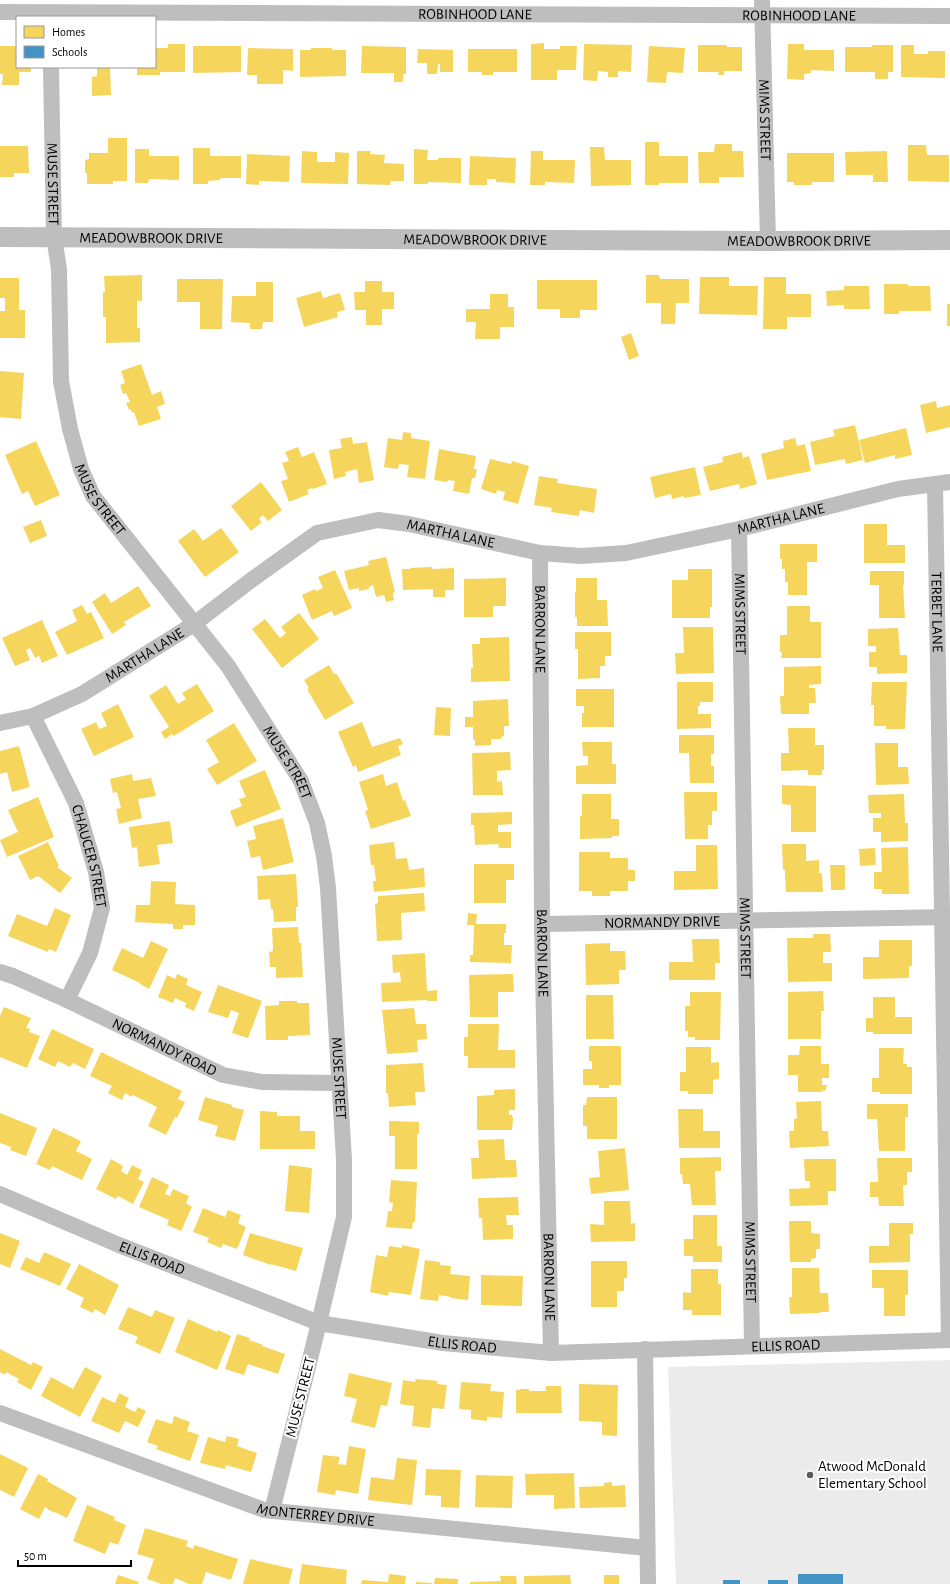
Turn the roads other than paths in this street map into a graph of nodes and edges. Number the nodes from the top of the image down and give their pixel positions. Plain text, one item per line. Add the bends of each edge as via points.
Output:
1 (762, 8) edge
2 (50, 10) edge
3 (0, 12) edge
4 (950, 16) edge
5 (51, 68) edge
6 (0, 237) edge
7 (54, 237) junction
8 (950, 240) edge
9 (768, 241) junction
10 (942, 483) edge
11 (739, 529) junction
12 (540, 553) junction
13 (194, 624) junction
14 (33, 716) junction
15 (0, 723) edge
16 (946, 917) edge
17 (745, 920) junction
18 (542, 924) junction
19 (0, 972) edge
20 (67, 1000) junction
21 (339, 1083) junction
22 (0, 1194) edge
23 (319, 1323) junction
24 (950, 1340) edge
25 (752, 1346) junction
26 (645, 1349) junction
27 (551, 1353) junction
28 (0, 1413) edge
29 (272, 1511) junction
30 (647, 1548) junction
31 (648, 1584) edge

1 - 2 street, ROBINHOOD LANE
1 - 4 street, ROBINHOOD LANE
1 - 9 street, MIMS STREET
2 - 3 street, ROBINHOOD LANE
5 - 7 street, MUSE STREET
6 - 7 main road, MEADOWBROOK DRIVE
7 - 9 main road, MEADOWBROOK DRIVE
7 - 13 street, MUSE STREET via 59,269 61,381 81,469 93,496
8 - 9 main road, MEADOWBROOK DRIVE
10 - 11 street, MARTHA LANE via 898,489
10 - 16 street, TERBET LANE
11 - 12 street, MARTHA LANE via 626,553 581,556
11 - 17 street, MIMS STREET
12 - 13 street, MARTHA LANE via 409,524 378,520 317,533
12 - 18 street, BARRON LANE
13 - 14 street, MARTHA LANE via 82,694
13 - 21 street, MUSE STREET via 228,666 301,782 317,823 328,888
14 - 15 street, MARTHA LANE
14 - 20 street, CHAUCER STREET via 76,803 96,872 102,908 90,952
16 - 17 street, NORMANDY DRIVE
16 - 24 street, TERBET LANE
17 - 18 street, NORMANDY DRIVE
17 - 25 street, MIMS STREET
18 - 27 street, BARRON LANE
19 - 20 street, NORMANDY ROAD
20 - 21 street, NORMANDY ROAD via 224,1075 262,1082
21 - 23 street, MUSE STREET via 344,1160 344,1218
22 - 23 street, ELLIS ROAD
23 - 27 street, ELLIS ROAD via 443,1343
23 - 29 street, MUSE STREET
24 - 25 street, ELLIS ROAD
25 - 26 street, ELLIS ROAD
26 - 27 street, ELLIS ROAD
26 - 30 street
28 - 29 street, MONTERREY DRIVE
29 - 30 street, MONTERREY DRIVE
30 - 31 street

